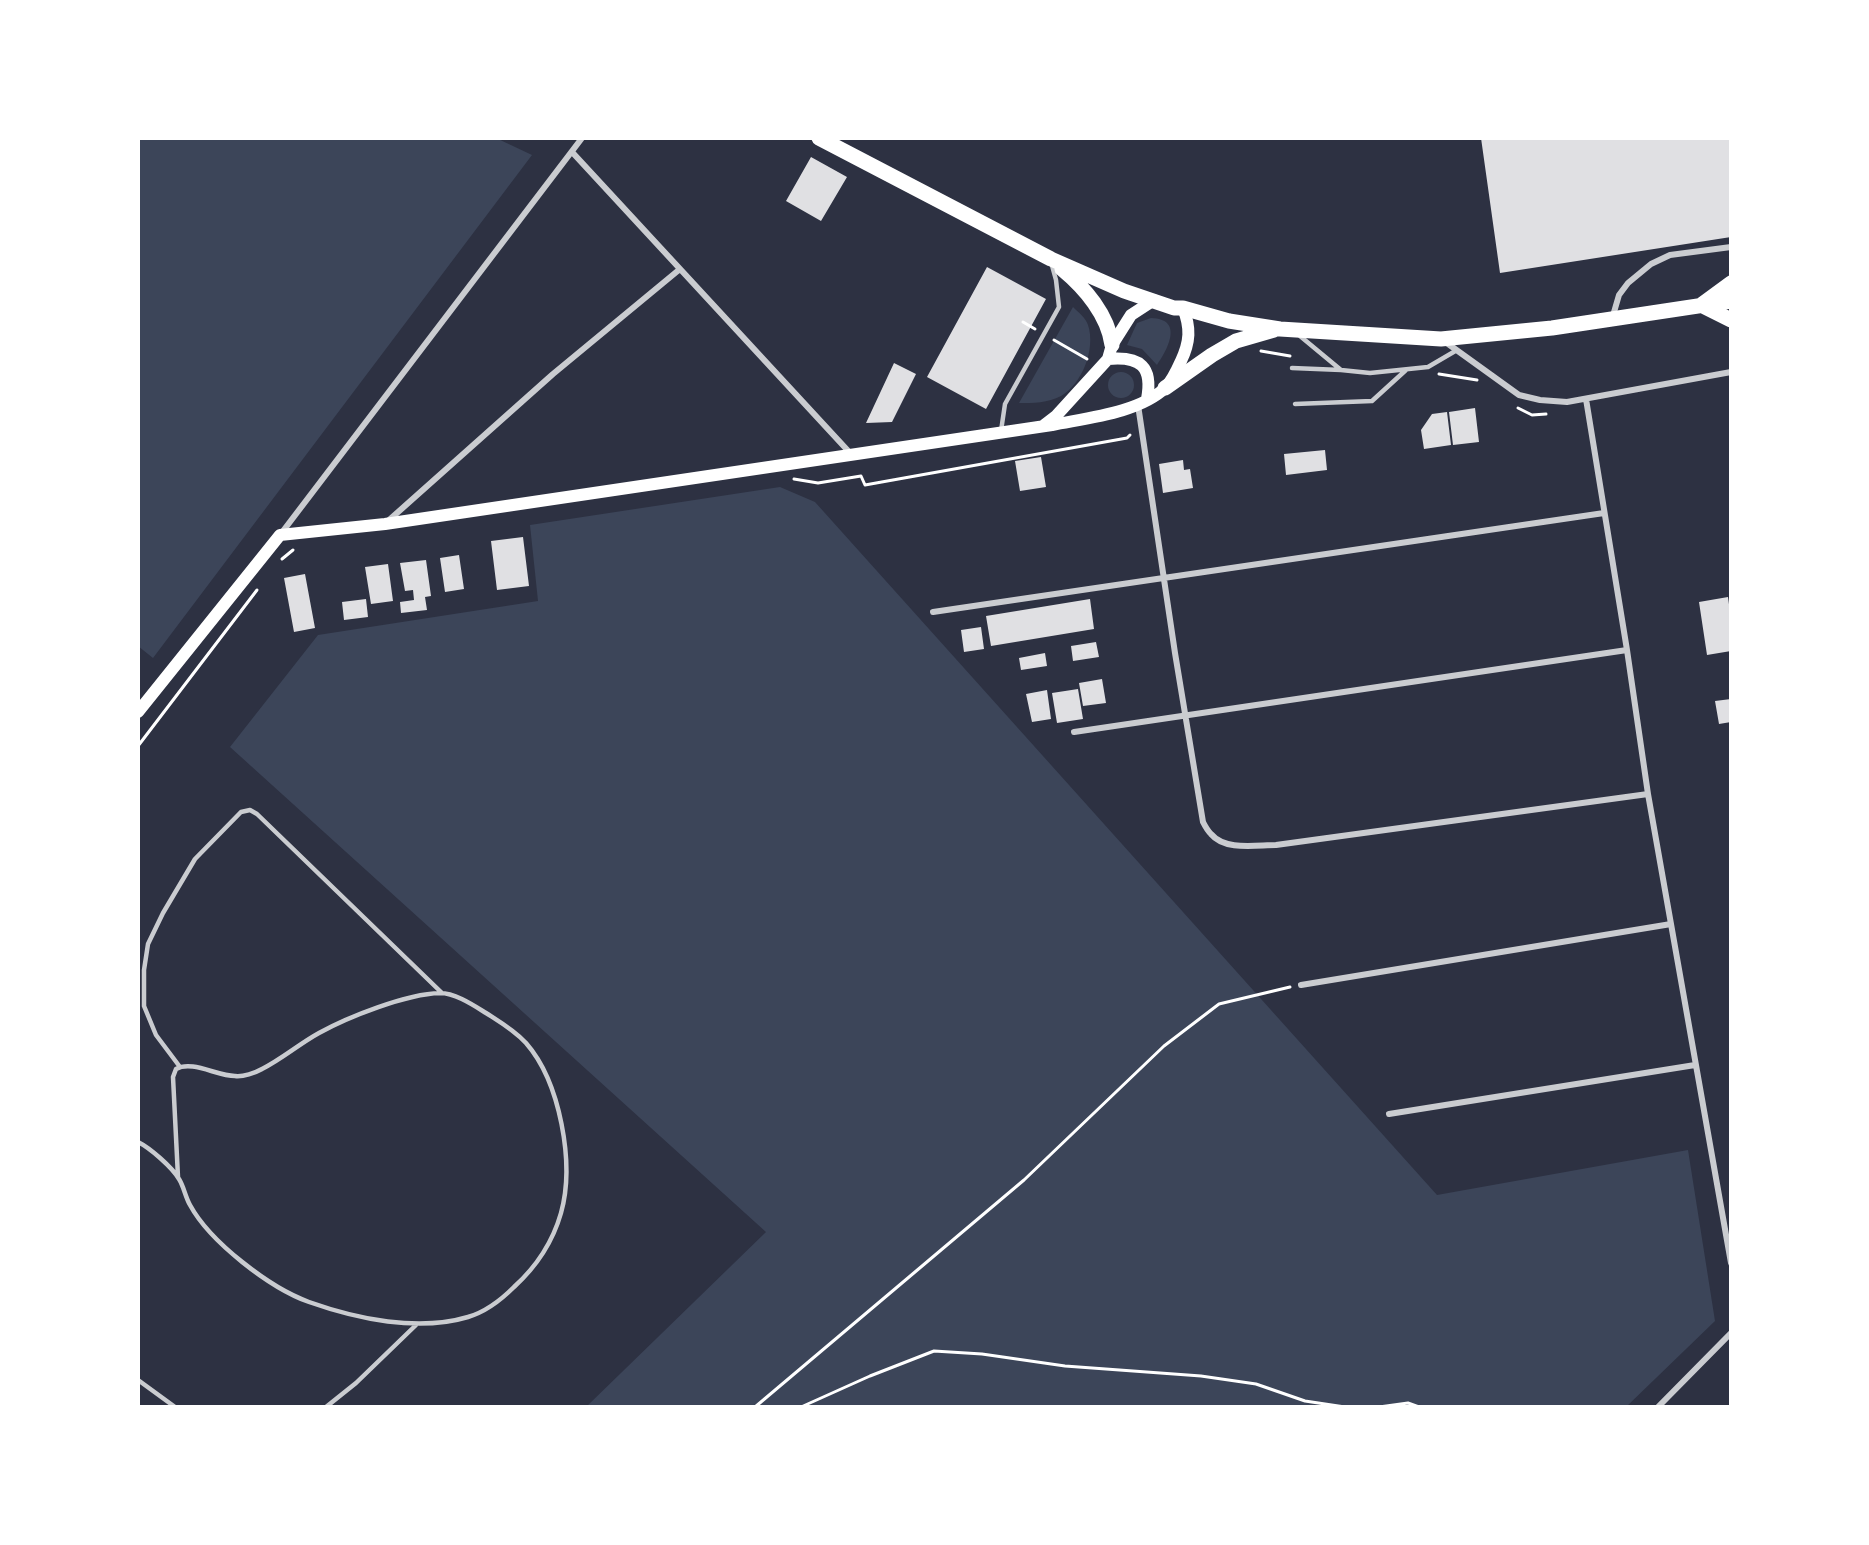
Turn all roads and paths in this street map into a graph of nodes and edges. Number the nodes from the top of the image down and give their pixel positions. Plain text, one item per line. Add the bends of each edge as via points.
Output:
1 (582, 138) edge
2 (819, 138) edge
3 (572, 152) junction
4 (1731, 247) edge
5 (1051, 260) junction
6 (680, 269) junction
7 (1731, 283) edge
8 (1154, 300) junction
9 (1731, 301) edge
10 (1701, 305) junction
11 (1183, 308) junction
12 (1612, 319) junction
13 (1731, 320) edge
14 (1023, 322) dead end
15 (1286, 329) junction
16 (1045, 334) junction
17 (1441, 339) junction
18 (1255, 350) dead end
19 (1457, 350) junction
20 (1107, 357) junction
21 (1299, 358) dead end
22 (1292, 368) dead end
23 (1407, 369) junction
24 (1341, 370) junction
25 (1731, 372) edge
26 (1487, 382) dead end
27 (1165, 388) junction
28 (1586, 399) junction
29 (1142, 402) junction
30 (1295, 404) dead end
31 (1511, 405) dead end
32 (1550, 413) dead end
33 (1141, 420) junction
34 (1042, 426) junction
35 (1000, 433) junction
36 (851, 455) junction
37 (783, 477) dead end
38 (1604, 513) junction
39 (385, 524) junction
40 (280, 535) junction
41 (303, 549) dead end
42 (279, 561) dead end
43 (1164, 578) junction
44 (258, 589) dead end
45 (933, 612) dead end
46 (1627, 650) junction
47 (138, 712) edge
48 (1185, 715) junction
49 (1074, 732) dead end
50 (138, 746) edge
51 (1648, 794) junction
52 (1671, 924) junction
53 (1300, 985) joint
54 (442, 993) junction
55 (1695, 1065) junction
56 (180, 1067) junction
57 (1389, 1114) dead end
58 (138, 1142) edge
59 (178, 1177) junction
60 (1731, 1263) edge
61 (416, 1325) junction
62 (1731, 1333) edge
63 (138, 1380) edge
64 (175, 1407) edge
65 (326, 1407) edge
66 (755, 1407) edge
67 (801, 1407) edge
68 (1345, 1407) edge
69 (1379, 1407) edge
70 (1419, 1407) edge
71 (1658, 1407) edge

1 - 3 street
2 - 5 main road
3 - 6 street
3 - 40 street
4 - 12 street via 1679,253 1651,264 1619,295
5 - 8 main road
5 - 16 lane via 1059,307
5 - 20 main road via 1072,277 1096,307 1111,335
6 - 36 street
6 - 39 street via 553,374
7 - 10 main road
8 - 11 main road
8 - 20 main road via 1131,315
9 - 10 main road
10 - 12 main road
10 - 13 main road
11 - 15 main road via 1229,321
11 - 27 main road via 1189,321 1188,345
12 - 17 main road
14 - 16 path
15 - 17 main road
15 - 24 lane
15 - 27 main road via 1236,341
16 - 20 path
16 - 35 lane via 1005,404
17 - 19 street
18 - 21 path
19 - 23 lane via 1428,367
19 - 28 street via 1519,394 1540,400
20 - 29 main road via 1123,358 1148,373 1150,382
20 - 34 main road via 1056,416
22 - 24 lane
23 - 24 lane via 1370,373
23 - 26 path
23 - 30 lane via 1372,401
25 - 28 street
27 - 29 main road
28 - 38 street
29 - 33 street
29 - 34 main road via 1094,417
31 - 32 path via 1532,415
33 - 37 path via 1127,438 865,485 861,476 818,483
33 - 43 street
34 - 35 main road
35 - 36 main road
36 - 39 main road
38 - 43 street
38 - 46 street
39 - 40 main road
40 - 47 main road
41 - 42 path via 291,551
43 - 45 street
43 - 48 street
44 - 50 path
46 - 48 street
46 - 51 street
48 - 49 street
48 - 51 street via 1203,822 1221,842 1238,845 1276,845
51 - 52 street
52 - 53 street
52 - 55 street
53 - 66 path via 1219,1004 1164,1046 1024,1180
54 - 56 lane via 397,1000 352,1018 318,1033 260,1071 237,1077 187,1065
54 - 56 lane via 257,814 250,810 241,812 195,859 148,944 144,1006 156,1035
54 - 61 lane via 470,1003 513,1029 527,1044 553,1093 564,1139 566,1173 561,1213 540,1259 518,1284 499,1301 470,1317
55 - 57 street
55 - 60 street
56 - 59 lane via 173,1077
58 - 59 lane
59 - 61 lane via 190,1206 217,1239 282,1291 342,1312
61 - 65 lane
62 - 71 street
63 - 64 lane
67 - 68 path via 934,1352 982,1353 1065,1366 1201,1376 1256,1384 1305,1401
69 - 70 path via 1408,1403

